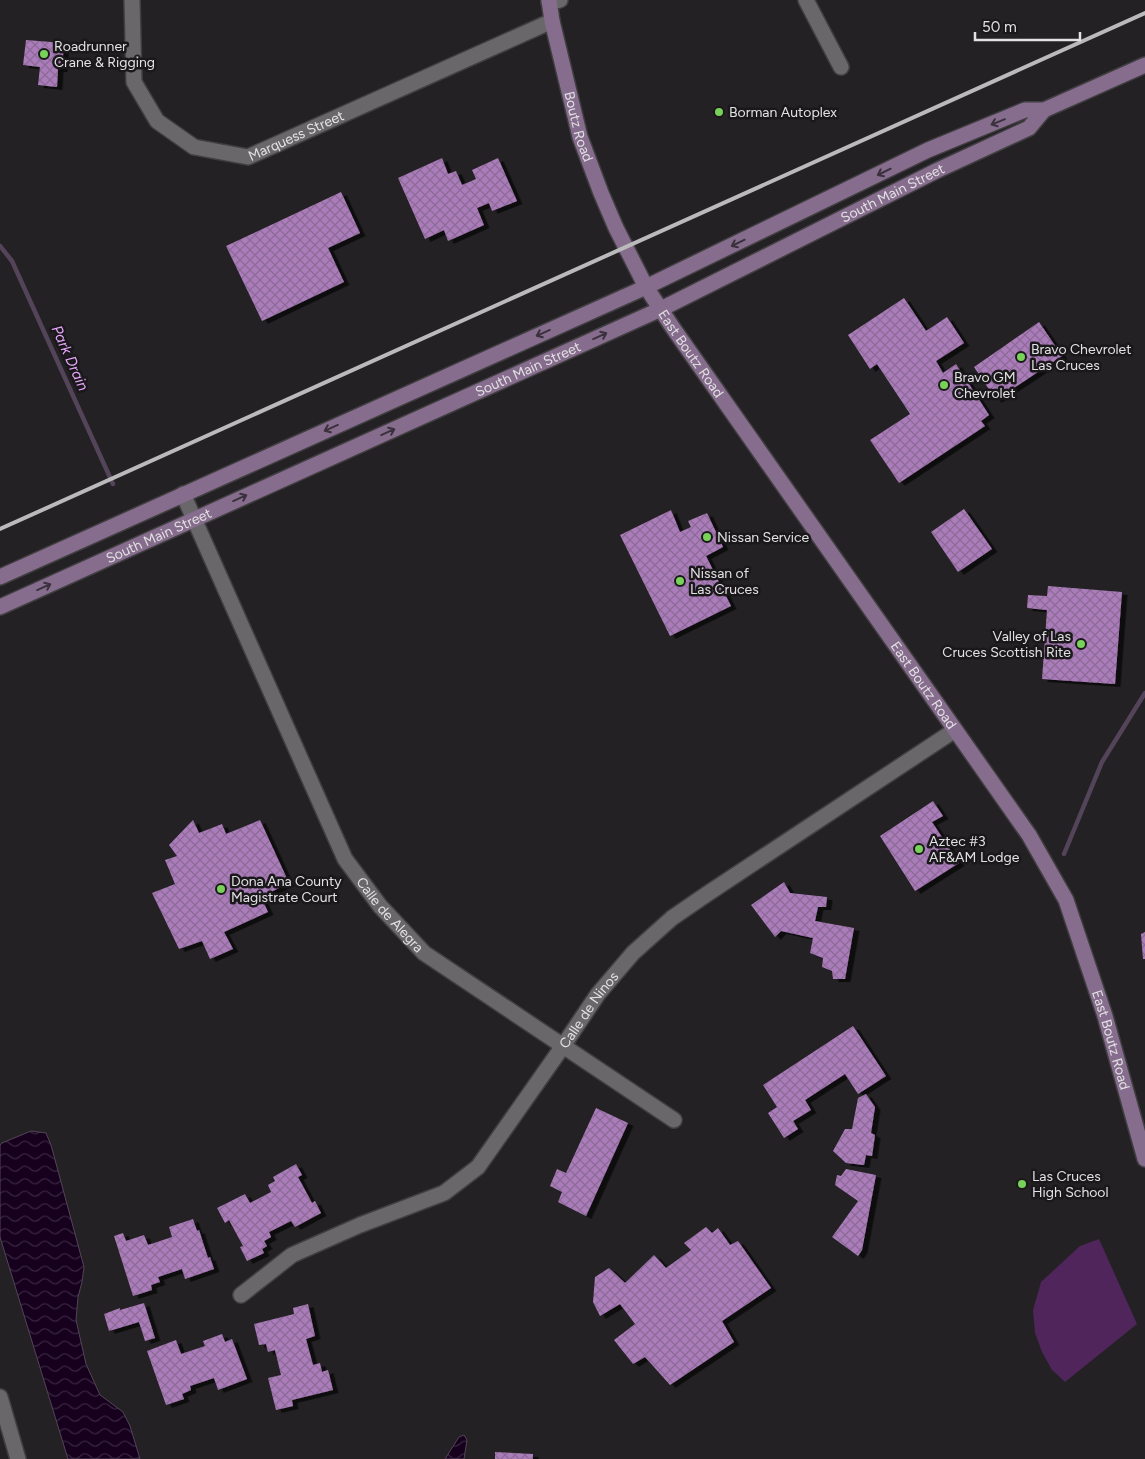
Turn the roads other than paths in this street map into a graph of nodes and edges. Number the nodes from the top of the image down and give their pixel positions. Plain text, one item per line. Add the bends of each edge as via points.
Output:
1 (132, 0) edge
2 (806, 0) edge
3 (553, 1) edge
4 (552, 21) junction
5 (1145, 65) edge
6 (841, 67) dead end
7 (1044, 110) junction
8 (625, 247) joint
9 (646, 288) junction
10 (661, 309) junction
11 (183, 494) junction
12 (194, 519) junction
13 (0, 578) edge
14 (0, 607) edge
15 (955, 730) junction
16 (563, 1046) junction
17 (674, 1120) dead end
18 (1145, 1156) edge
19 (241, 1295) dead end
20 (0, 1397) edge
21 (18, 1459) edge

1 - 4 street, Marquess Street via 134,82 156,120 194,147 248,157
2 - 6 street
3 - 4 main road, Boutz Road
4 - 8 main road, Boutz Road via 580,137
5 - 7 main road, South Main Street
7 -> 9 main road, South Main Street via 1025,110 928,150
7 - 10 main road, South Main Street via 1029,128
8 - 9 main road, East Boutz Road
9 - 10 main road, East Boutz Road
9 -> 11 main road, South Main Street
12 -> 10 main road, South Main Street
10 - 15 main road, East Boutz Road
11 - 12 street, Calle de Alegra
11 - 13 main road, South Main Street
14 -> 12 main road, South Main Street
12 - 16 street, Calle de Alegra via 345,859 380,906 424,953
15 - 16 street, Calle de Ninos via 672,918 633,953 598,994
15 - 18 main road, East Boutz Road via 1029,835 1066,900 1105,1016
16 - 17 street, Calle de Alegra
16 - 19 street, Calle de Ninos via 478,1167 444,1193 292,1254
20 - 21 street

